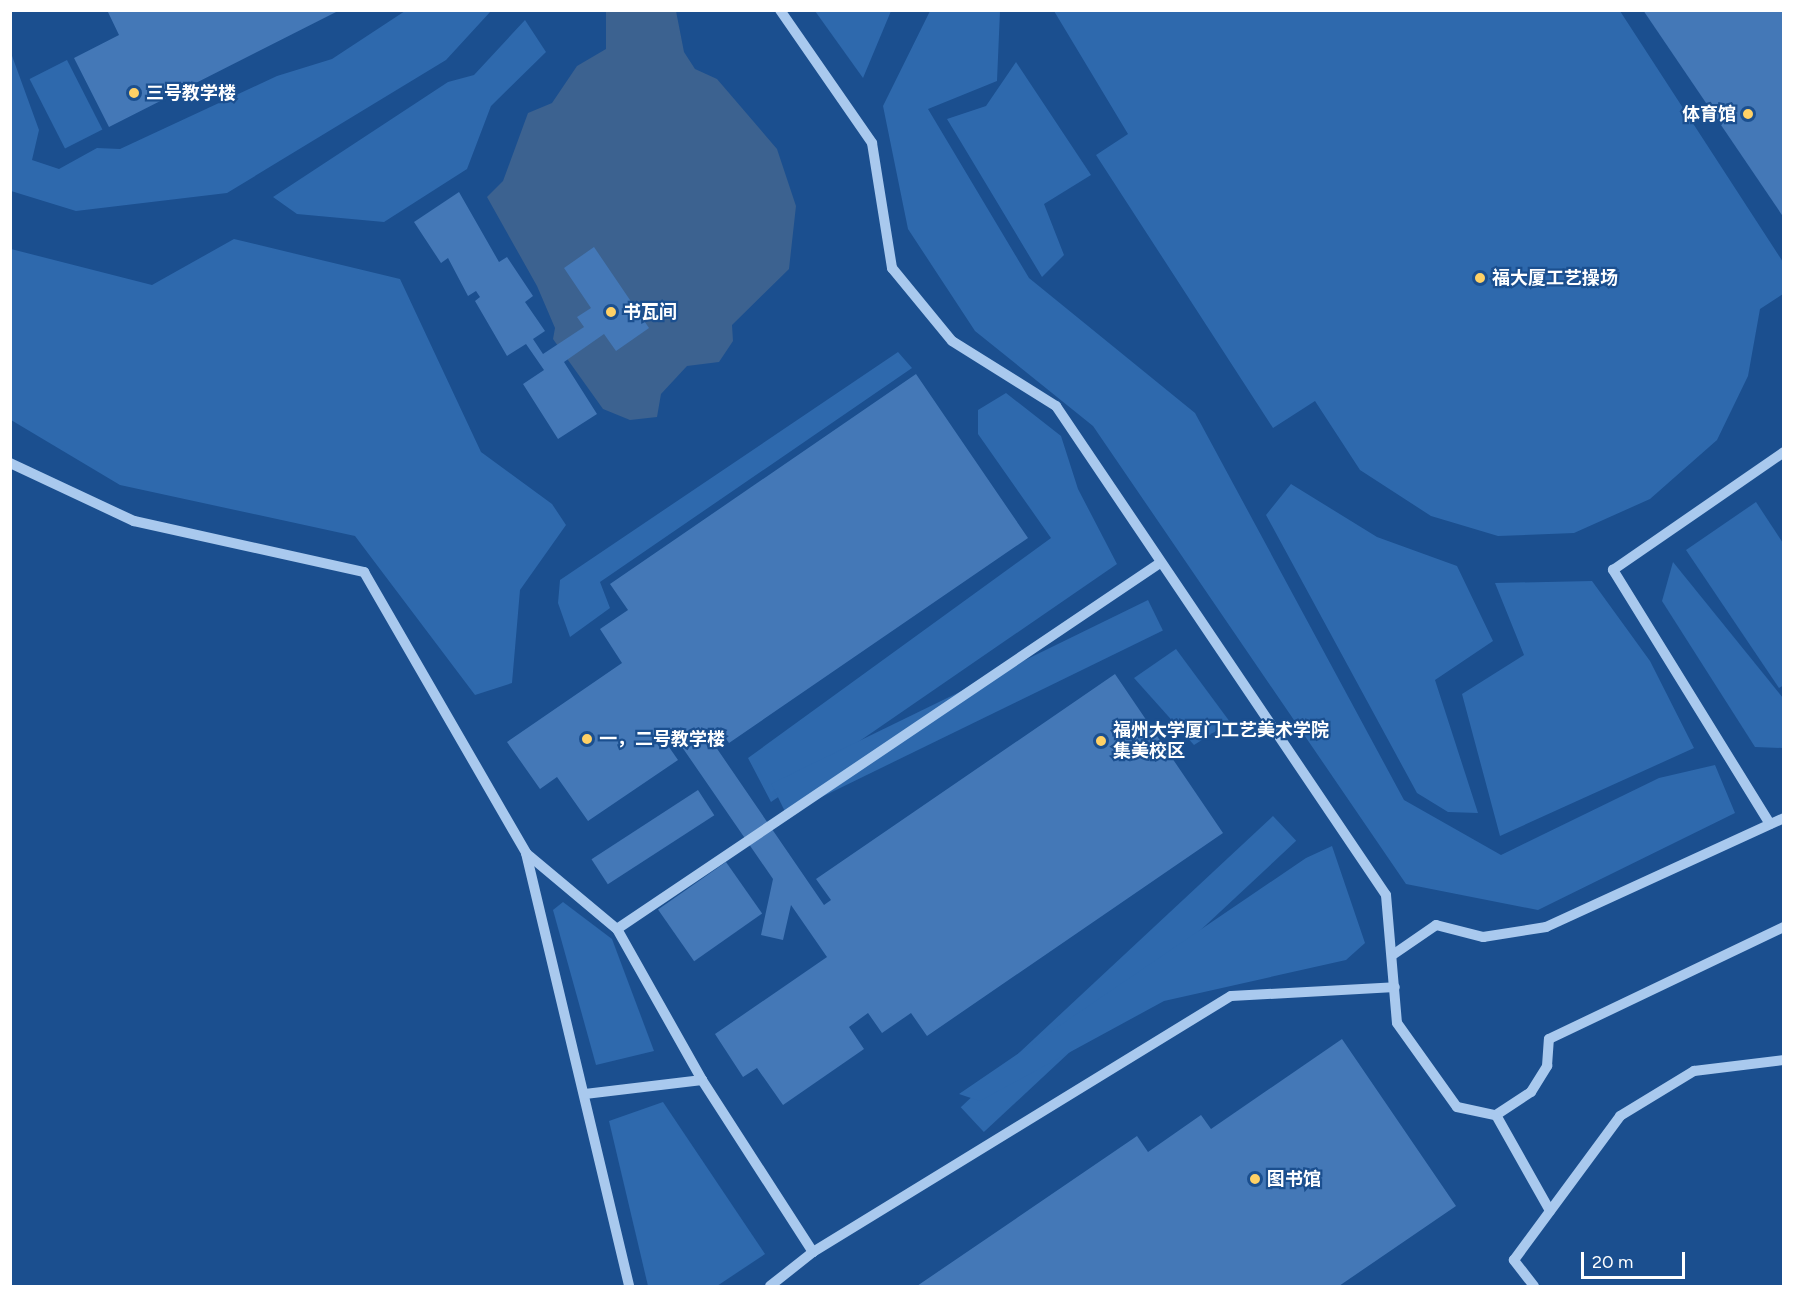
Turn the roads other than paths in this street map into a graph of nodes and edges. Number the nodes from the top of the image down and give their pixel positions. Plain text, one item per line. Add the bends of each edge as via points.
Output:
1 (780, 10) edge
2 (1784, 452) edge
3 (10, 463) edge
4 (1160, 563) junction
5 (1784, 818) edge
6 (1770, 824) junction
7 (526, 853) junction
8 (1784, 927) edge
9 (617, 929) junction
10 (1394, 954) junction
11 (1395, 987) junction
12 (1784, 1060) edge
13 (702, 1080) junction
14 (585, 1094) junction
15 (1496, 1115) junction
16 (1550, 1211) junction
17 (813, 1252) junction
18 (629, 1287) edge
19 (770, 1287) edge
20 (1534, 1287) edge

1 - 4 street via 872,143 892,268 952,341 1056,405
2 - 6 street via 1613,570
3 - 7 street via 134,521 364,572
4 - 9 street
4 - 10 street via 1386,895
5 - 6 street
6 - 10 street via 1546,927 1483,937 1436,925
7 - 9 street
7 - 14 street
8 - 15 street via 1549,1039 1547,1066 1531,1092
9 - 13 street
10 - 11 street
11 - 15 street via 1397,1023 1457,1107
11 - 17 street via 1231,996
12 - 16 street via 1694,1071 1620,1116
13 - 14 street
13 - 17 street
14 - 18 street
15 - 16 street
16 - 20 street via 1514,1260
17 - 19 street

